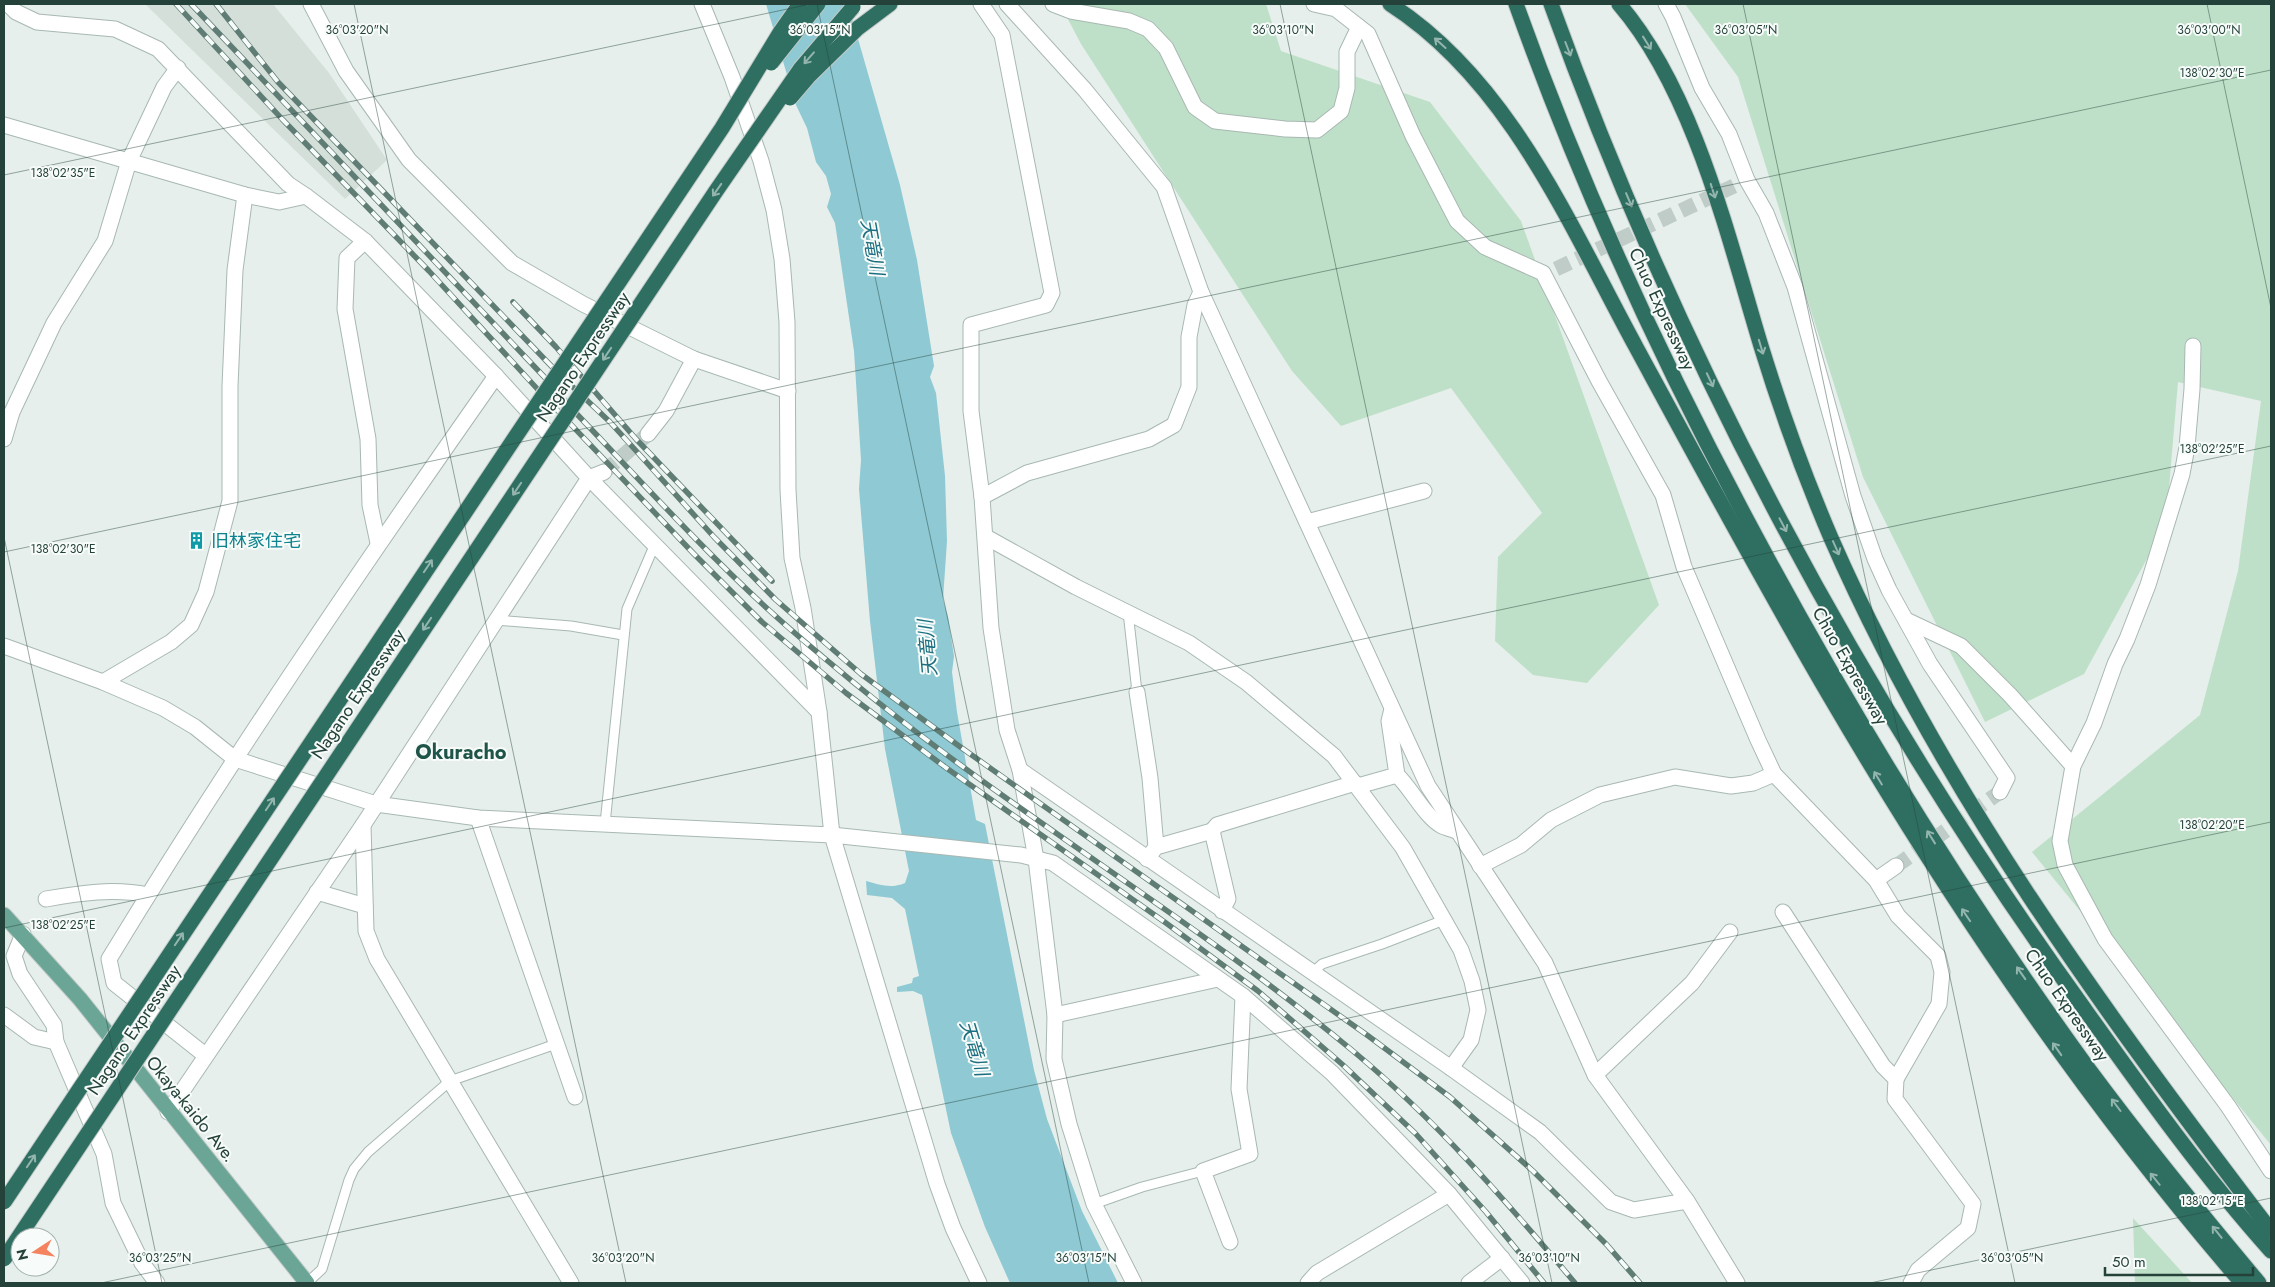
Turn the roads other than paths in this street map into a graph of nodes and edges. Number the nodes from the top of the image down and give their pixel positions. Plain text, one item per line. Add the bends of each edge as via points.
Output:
1 (8, 4) edge
2 (311, 4) edge
3 (702, 4) edge
4 (800, 4) edge
5 (818, 4) edge
6 (856, 4) edge
7 (890, 4) edge
8 (981, 4) edge
9 (1007, 4) edge
10 (1053, 4) edge
11 (1314, 4) edge
12 (1390, 4) edge
13 (1516, 4) edge
14 (1551, 4) edge
15 (1619, 4) edge
16 (1666, 4) edge
17 (1359, 27) junction
18 (178, 68) junction
19 (4, 125) edge
20 (722, 128) junction
21 (746, 150) junction
22 (129, 161) junction
23 (244, 195) junction
24 (306, 196) junction
25 (365, 241) junction
26 (1201, 292) junction
27 (2193, 346) dead end
28 (694, 359) junction
29 (496, 376) junction
30 (788, 391) junction
31 (8, 411) edge
32 (648, 434) tunnel mouth
33 (4, 439) edge
34 (604, 472) tunnel mouth
35 (590, 478) junction
36 (1424, 491) dead end
37 (982, 497) junction
38 (1307, 522) junction
39 (986, 538) junction
40 (378, 543) junction
41 (655, 544) junction
42 (1128, 612) junction
43 (496, 620) junction
44 (1906, 620) junction
45 (623, 635) junction
46 (4, 646) edge
47 (103, 682) junction
48 (1137, 692) joint
49 (1392, 708) junction
50 (819, 712) junction
51 (234, 759) junction
52 (2074, 766) junction
53 (1020, 770) junction
54 (1397, 774) junction
55 (1774, 774) junction
56 (1356, 784) junction
57 (2000, 792) dead end
58 (376, 804) junction
59 (478, 818) junction
60 (605, 824) junction
61 (363, 825) junction
62 (1212, 830) junction
63 (1457, 831) junction
64 (832, 835) junction
65 (1152, 853) junction
66 (1036, 859) junction
67 (1480, 866) junction
68 (1896, 866) tunnel mouth
69 (1876, 880) junction
70 (317, 892) junction
71 (148, 895) junction
72 (46, 899) dead end
73 (365, 906) junction
74 (1222, 910) junction
75 (1783, 912) dead end
76 (4, 914) edge
77 (1444, 920) junction
78 (1730, 932) dead end
79 (23, 934) junction
80 (1312, 973) junction
81 (1218, 979) junction
82 (1242, 996) junction
83 (4, 1015) edge
84 (1055, 1015) junction
85 (56, 1042) junction
86 (556, 1044) junction
87 (205, 1055) junction
88 (1451, 1068) junction
89 (1595, 1075) junction
90 (1896, 1079) junction
91 (450, 1081) junction
92 (575, 1097) dead end
93 (168, 1112) junction
94 (1203, 1171) junction
95 (2271, 1171) edge
96 (1449, 1194) junction
97 (1687, 1201) junction
98 (4, 1202) edge
99 (1094, 1204) junction
100 (2271, 1231) edge
101 (1230, 1242) dead end
102 (2271, 1251) edge
103 (1502, 1258) junction
104 (4, 1259) edge
105 (158, 1283) edge
106 (307, 1283) edge
107 (571, 1283) edge
108 (979, 1283) edge
109 (1134, 1283) edge
110 (1308, 1283) edge
111 (1467, 1283) edge
112 (1522, 1283) edge
113 (1737, 1283) edge
114 (1911, 1283) edge
115 (2242, 1283) edge
116 (2259, 1283) edge

1 - 18 street via 16,12 37,22 116,29 158,48
2 - 28 street via 346,70 408,160 512,263 582,304
3 - 30 street via 732,77 774,210 787,322
4 - 20 highway, bridge via 780,31
5 - 20 highway, bridge
6 -> 21 highway, bridge via 801,68
7 - 21 highway, bridge via 858,28 808,77
8 - 37 street via 1002,35 1052,293 1046,305 971,325 971,411
9 - 26 street via 1164,187
10 - 17 street via 1070,11 1129,21 1148,29 1166,48 1195,107 1215,121 1285,129 1317,130 1341,112 1347,88 1347,52
11 - 17 street via 1336,9
115 -> 12 highway via 2147,1169 2076,1075 2014,988 1887,792 1780,610 1568,220 1505,117 1475,78 1441,43
116 -> 13 highway, Chuo Expressway via 2154,1156 2082,1060 1955,875 1842,693 1739,506 1649,326 1568,142
14 -> 102 highway, Chuo Expressway via 1597,123 1681,318 1767,495 1868,677 1977,854 2041,949 2179,1138
15 -> 100 highway via 1661,66 1688,122 1808,482 1858,598 1891,662 1984,826 2050,928 2122,1033
16 - 44 street via 1702,88 1729,134 1741,183 1766,214 1795,287 1853,496 1875,558
17 - 55 street via 1368,34 1413,136 1457,221 1485,247 1549,271 1599,381 1663,495 1684,567
18 - 22 street via 164,87
18 - 24 street via 288,184
19 - 22 street
98 -> 20 highway, Nagano Expressway, bridge
21 -> 104 highway, Nagano Expressway, bridge
22 - 23 street
22 - 31 street via 105,240 54,323
23 - 24 street via 279,202
23 - 47 street via 235,270 230,501 206,592 191,625 171,642
24 - 25 street
25 - 29 street
25 - 40 street via 348,258 345,309 368,439 370,504
26 - 37 street via 1189,337 1189,387 1174,425 1149,439 1027,473
26 - 38 street
27 - 52 street via 2189,428 2182,474 2148,585
28 - 30 street
28 - 32 street via 666,411
29 - 35 street
29 - 40 street
30 - 50 street via 792,558
31 - 33 street
34 - 35 street
35 - 41 street
35 - 43 street
36 - 38 street
37 - 39 street
38 - 49 street
39 - 42 street
39 - 53 street via 994,646 1007,730
40 - 51 street
41 - 45 lane via 627,609
41 - 50 street
42 - 48 lane
42 - 56 street via 1188,643 1246,682 1334,756
43 - 45 lane via 571,626
43 - 58 street
44 - 52 street via 1961,646
44 - 57 street via 1930,664 2007,778
45 - 60 lane
46 - 47 street
47 - 51 street via 163,708 195,727
48 - 65 street via 1150,778
49 - 54 street via 1388,721
49 - 63 street via 1428,786
50 - 64 street
51 - 58 street
51 - 71 street
52 - 95 street via 2060,841 2065,866 2105,939 2228,1106
53 - 65 street
53 - 66 street
54 - 56 street
54 - 63 street via 1441,825
55 - 67 street via 1753,783 1732,786 1675,776 1600,795 1551,820 1522,845
55 - 69 street
56 - 62 street via 1217,825
56 - 77 street via 1403,848
58 - 59 street
58 - 61 street
59 - 60 street
59 - 86 street
60 - 64 street
61 - 70 street
61 - 73 street
62 - 65 street
62 - 74 street via 1228,899
63 - 67 street
64 - 66 street
64 - 108 street via 937,1184 952,1228
65 - 74 street
66 - 81 street via 1053,863
66 - 84 street
67 - 89 street via 1545,963
68 - 69 street
69 - 90 street via 1898,916 1938,956 1942,972 1939,1004
70 - 73 street
70 - 87 street
71 - 72 street via 130,891 86,892
71 - 87 street via 109,959 114,983
73 - 91 street via 366,930 376,959
74 - 80 street
75 - 90 street via 1883,1066
76 - 79 main road, Okaya-kaido Ave.
77 - 80 lane via 1322,964
77 - 88 street via 1461,950 1478,1010 1471,1040
78 - 89 street via 1692,984
79 - 85 street via 14,956 20,974 54,1025
79 - 93 main road, Okaya-kaido Ave. via 80,1000
80 - 88 street
81 - 82 street
81 - 84 street
82 - 94 street via 1239,1089 1250,1154
82 - 96 street via 1332,1073
83 - 85 street via 34,1037
84 - 99 street via 1054,1059 1069,1124
85 - 105 street via 104,1154 113,1202 142,1262
86 - 91 lane
86 - 92 street
87 - 93 street
88 - 97 street via 1540,1132 1611,1202 1634,1210
89 - 97 street
90 - 114 street via 1895,1099 1973,1204 1968,1228 1918,1270
91 - 106 lane via 368,1152 354,1169 322,1269
91 - 107 street
93 - 106 main road, Okaya-kaido Ave.
94 - 99 lane
94 - 101 street
96 - 103 street
96 - 110 street via 1317,1273
97 - 113 street
99 - 109 street
103 - 111 street
103 - 112 street

